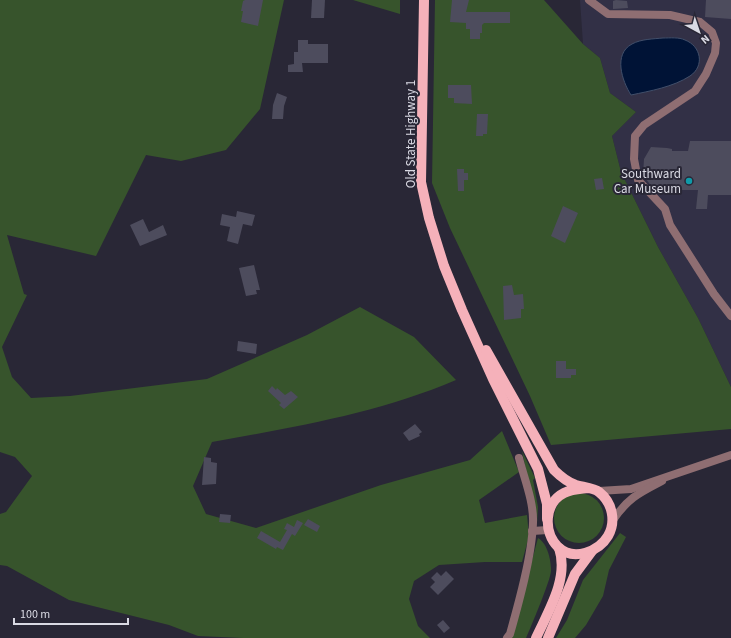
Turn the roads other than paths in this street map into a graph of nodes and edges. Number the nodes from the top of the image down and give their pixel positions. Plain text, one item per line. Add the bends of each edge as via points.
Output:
1 (424, 0) edge
2 (589, 0) edge
3 (462, 310) junction
4 (731, 316) edge
5 (731, 455) edge
6 (519, 458) dead end
7 (684, 469) junction
8 (588, 488) junction
9 (599, 491) junction
10 (613, 520) junction
11 (548, 525) junction
12 (532, 531) junction
13 (559, 548) junction
14 (592, 551) junction
15 (507, 638) edge
16 (536, 638) edge
17 (548, 638) edge

1 - 3 main road, Old State Highway 1 via 421,182 444,266
2 - 4 street via 608,14 670,15 700,22 712,32 716,43 715,53 706,74 695,91 644,125 635,136 634,159 638,180 665,210 670,225
3 - 8 main road, Old State Highway 1 via 554,470 563,479
3 - 11 main road, Old State Highway 1 via 538,469 547,504
5 - 7 street
6 - 12 street via 533,512
7 - 9 street via 631,488
7 - 10 street via 633,496
8 - 9 main road
8 - 11 main road via 573,489 555,501
9 - 10 main road via 611,509
10 - 14 main road via 612,529 606,538
11 - 12 street
11 - 13 main road
12 - 15 street
13 - 14 main road via 571,554
13 - 16 main road via 562,557 561,578
14 - 17 main road via 576,574

